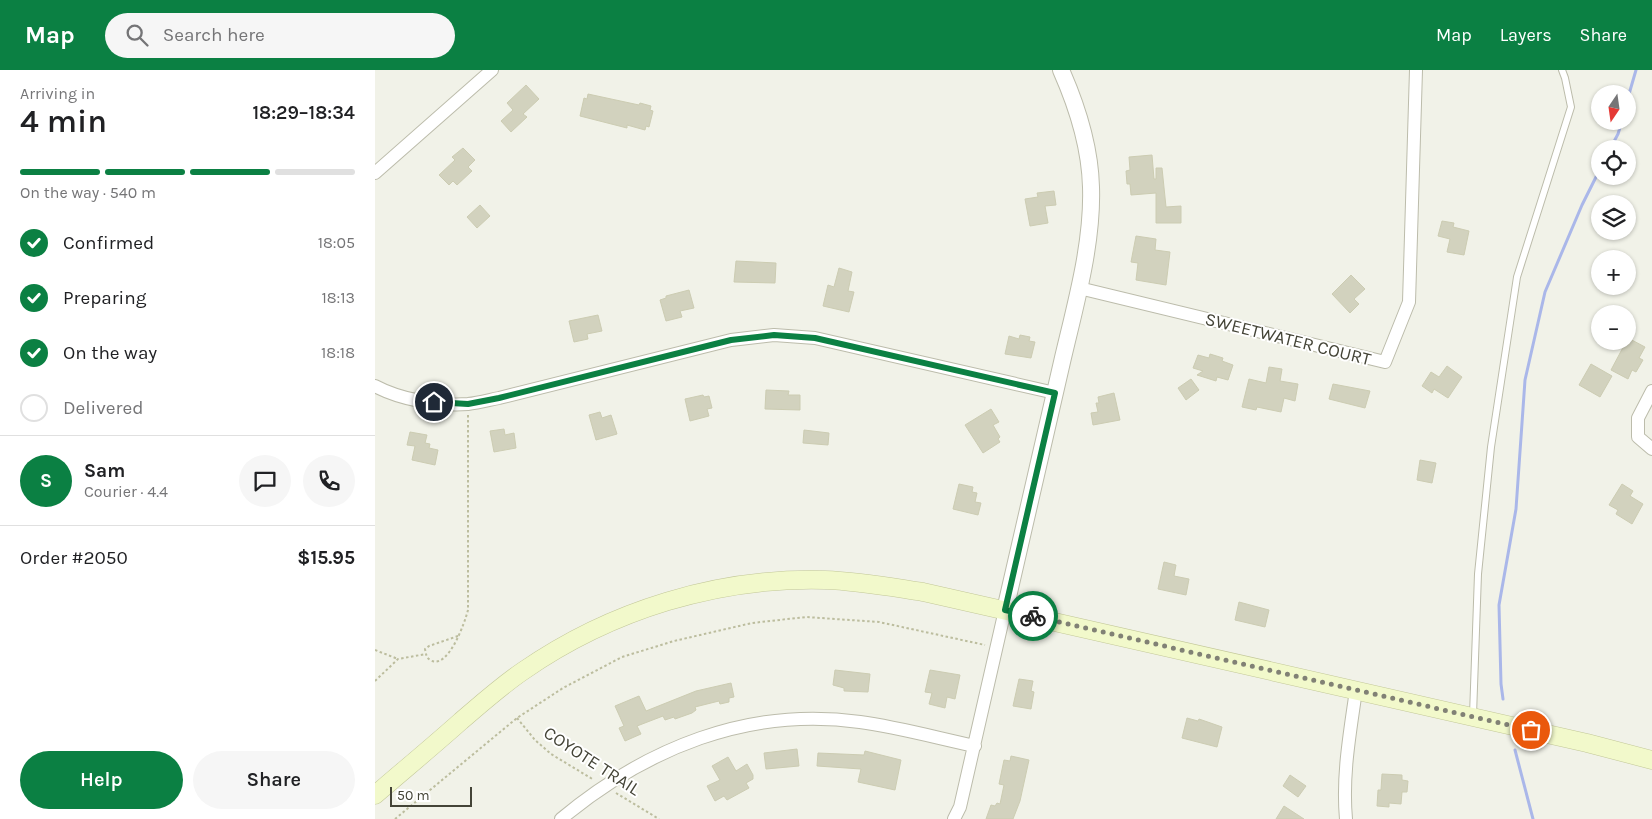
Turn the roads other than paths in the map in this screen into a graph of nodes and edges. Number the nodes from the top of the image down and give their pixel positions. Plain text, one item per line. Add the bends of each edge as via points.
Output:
1 (492, 70) edge
2 (1061, 70) edge
3 (1416, 70) edge
4 (1562, 70) edge
5 (375, 173) edge
6 (1079, 288) junction
7 (375, 386) edge
8 (1652, 391) edge
9 (1055, 393) junction
10 (1652, 449) edge
11 (1005, 610) junction
12 (1356, 690) junction
13 (1473, 716) junction
14 (975, 746) junction
15 (1652, 760) edge
16 (375, 795) edge
17 (561, 819) edge
18 (954, 819) edge
19 (1346, 819) edge

1 - 5 street
2 - 6 street via 1089,156 1089,230
3 - 6 street, SWEETWATER COURT via 1409,302 1385,362
4 - 13 lane via 1571,107 1517,277 1491,447 1478,574
6 - 9 street
7 - 9 street via 405,397 468,404 731,340 774,335 815,338
8 - 10 street via 1638,418 1638,437
9 - 11 street
11 - 12 main road
11 - 14 street
11 - 16 main road via 923,592 826,580 767,581 672,599 621,616 523,671
12 - 13 main road
12 - 19 street via 1345,769
13 - 15 main road
14 - 17 street via 859,722 802,718 746,725 689,741 631,769
14 - 18 street

